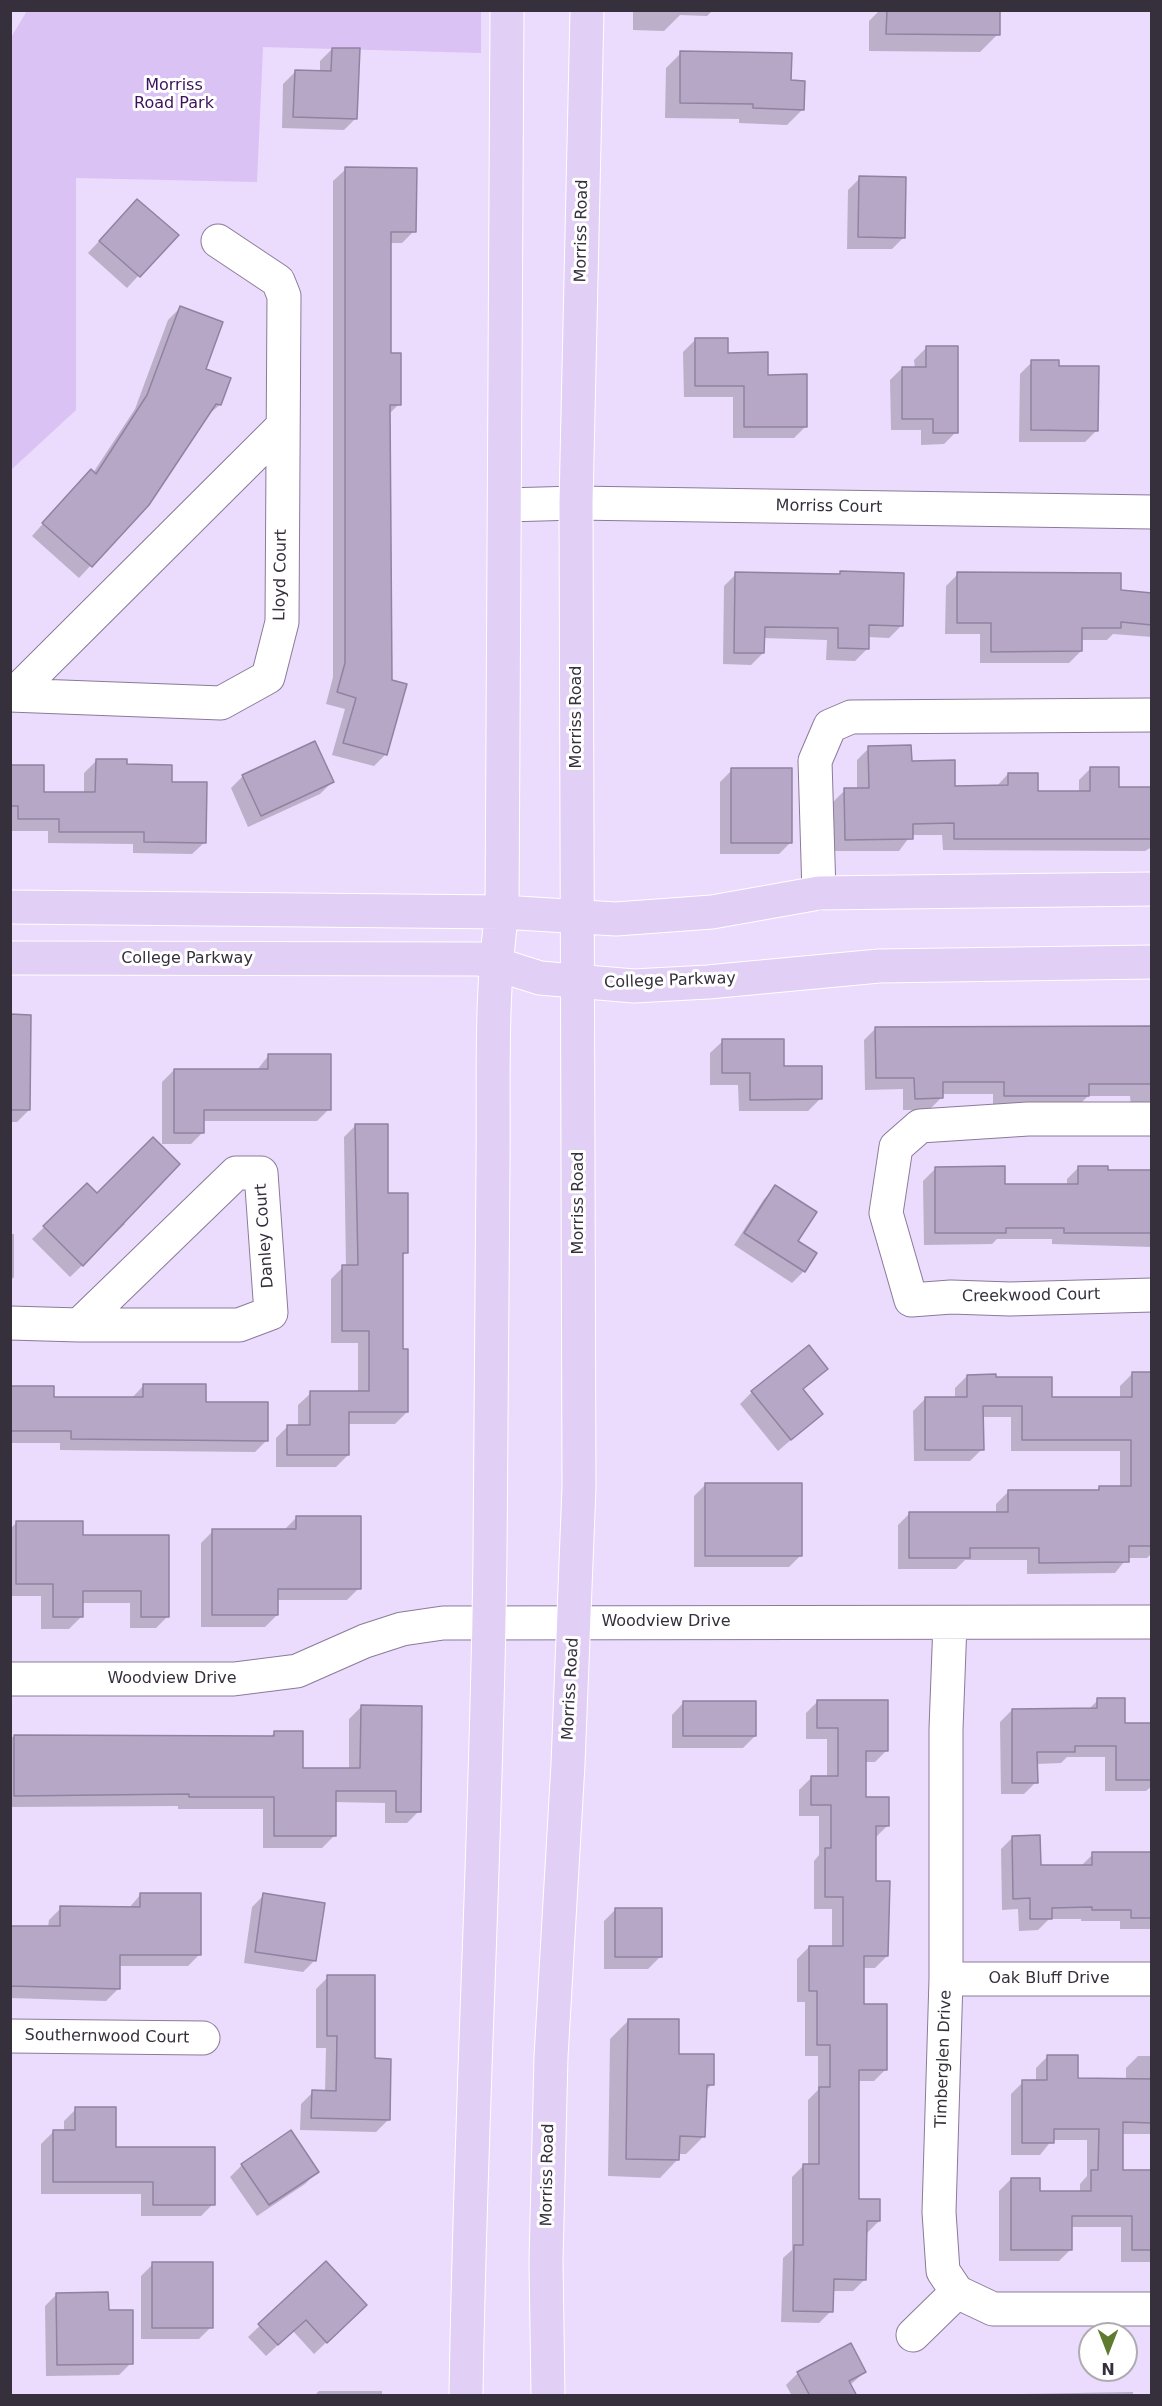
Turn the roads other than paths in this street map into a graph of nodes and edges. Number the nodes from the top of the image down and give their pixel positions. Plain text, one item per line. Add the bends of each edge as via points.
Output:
1 (507, 10) edge
2 (587, 10) edge
3 (218, 241) dead end
4 (282, 427) junction
5 (576, 503) junction
6 (506, 506) junction
7 (1152, 512) edge
8 (12, 695) edge
9 (1152, 715) edge
10 (1152, 889) edge
11 (819, 892) junction
12 (10, 907) edge
13 (502, 912) junction
14 (578, 917) junction
15 (10, 958) edge
16 (1152, 962) edge
17 (497, 965) junction
18 (579, 982) junction
19 (1152, 1119) edge
20 (1152, 1295) edge
21 (10, 1323) edge
22 (79, 1325) junction
23 (574, 1622) junction
24 (1152, 1622) edge
25 (489, 1623) junction
26 (950, 1623) junction
27 (10, 1679) edge
28 (946, 1979) junction
29 (1152, 1979) edge
30 (10, 2036) edge
31 (203, 2038) dead end
32 (957, 2292) junction
33 (1152, 2309) edge
34 (913, 2335) dead end
35 (466, 2396) edge
36 (548, 2396) edge

1 - 6 main road
2 - 5 main road, Morriss Road
3 - 4 street, Lloyd Court via 278,281 282,288 286,317
4 - 8 street, Lloyd Court
4 - 8 street, Lloyd Court via 282,622 268,677 221,703
5 - 6 street, Morriss Court
5 - 7 street, Morriss Court
5 - 14 main road, Morriss Road
6 - 13 main road
9 - 11 street via 852,717 830,726 815,761
10 - 11 main road
11 - 14 main road via 712,912 634,919
12 - 13 main road
13 - 14 main road
13 - 17 main road
14 - 18 main road, Morriss Road
15 - 17 main road, College Parkway via 480,959
16 - 18 main road, College Parkway via 879,966 634,986
17 - 18 main road, College Parkway via 540,978
17 - 25 main road
18 - 23 main road, Morriss Road via 579,1487
19 - 20 street, Creekwood Court via 1028,1119 920,1126 896,1147 886,1214 911,1300
21 - 22 street, Danley Court
22 - 22 street, Danley Court via 239,1325 271,1313 261,1173 236,1173
23 - 25 street, Woodview Drive
23 - 26 street, Woodview Drive
23 - 36 main road, Morriss Road via 551,2057 546,2261
24 - 26 street, Woodview Drive
25 - 27 street, Woodview Drive via 443,1623 402,1629 297,1671 268,1677
25 - 35 main road via 482,1919 468,2205
26 - 28 street, Timberglen Drive
28 - 29 street, Oak Bluff Drive
28 - 32 street, Timberglen Drive via 939,2212 943,2271
30 - 31 street, Southernwood Court
32 - 33 street via 993,2309
32 - 34 street

